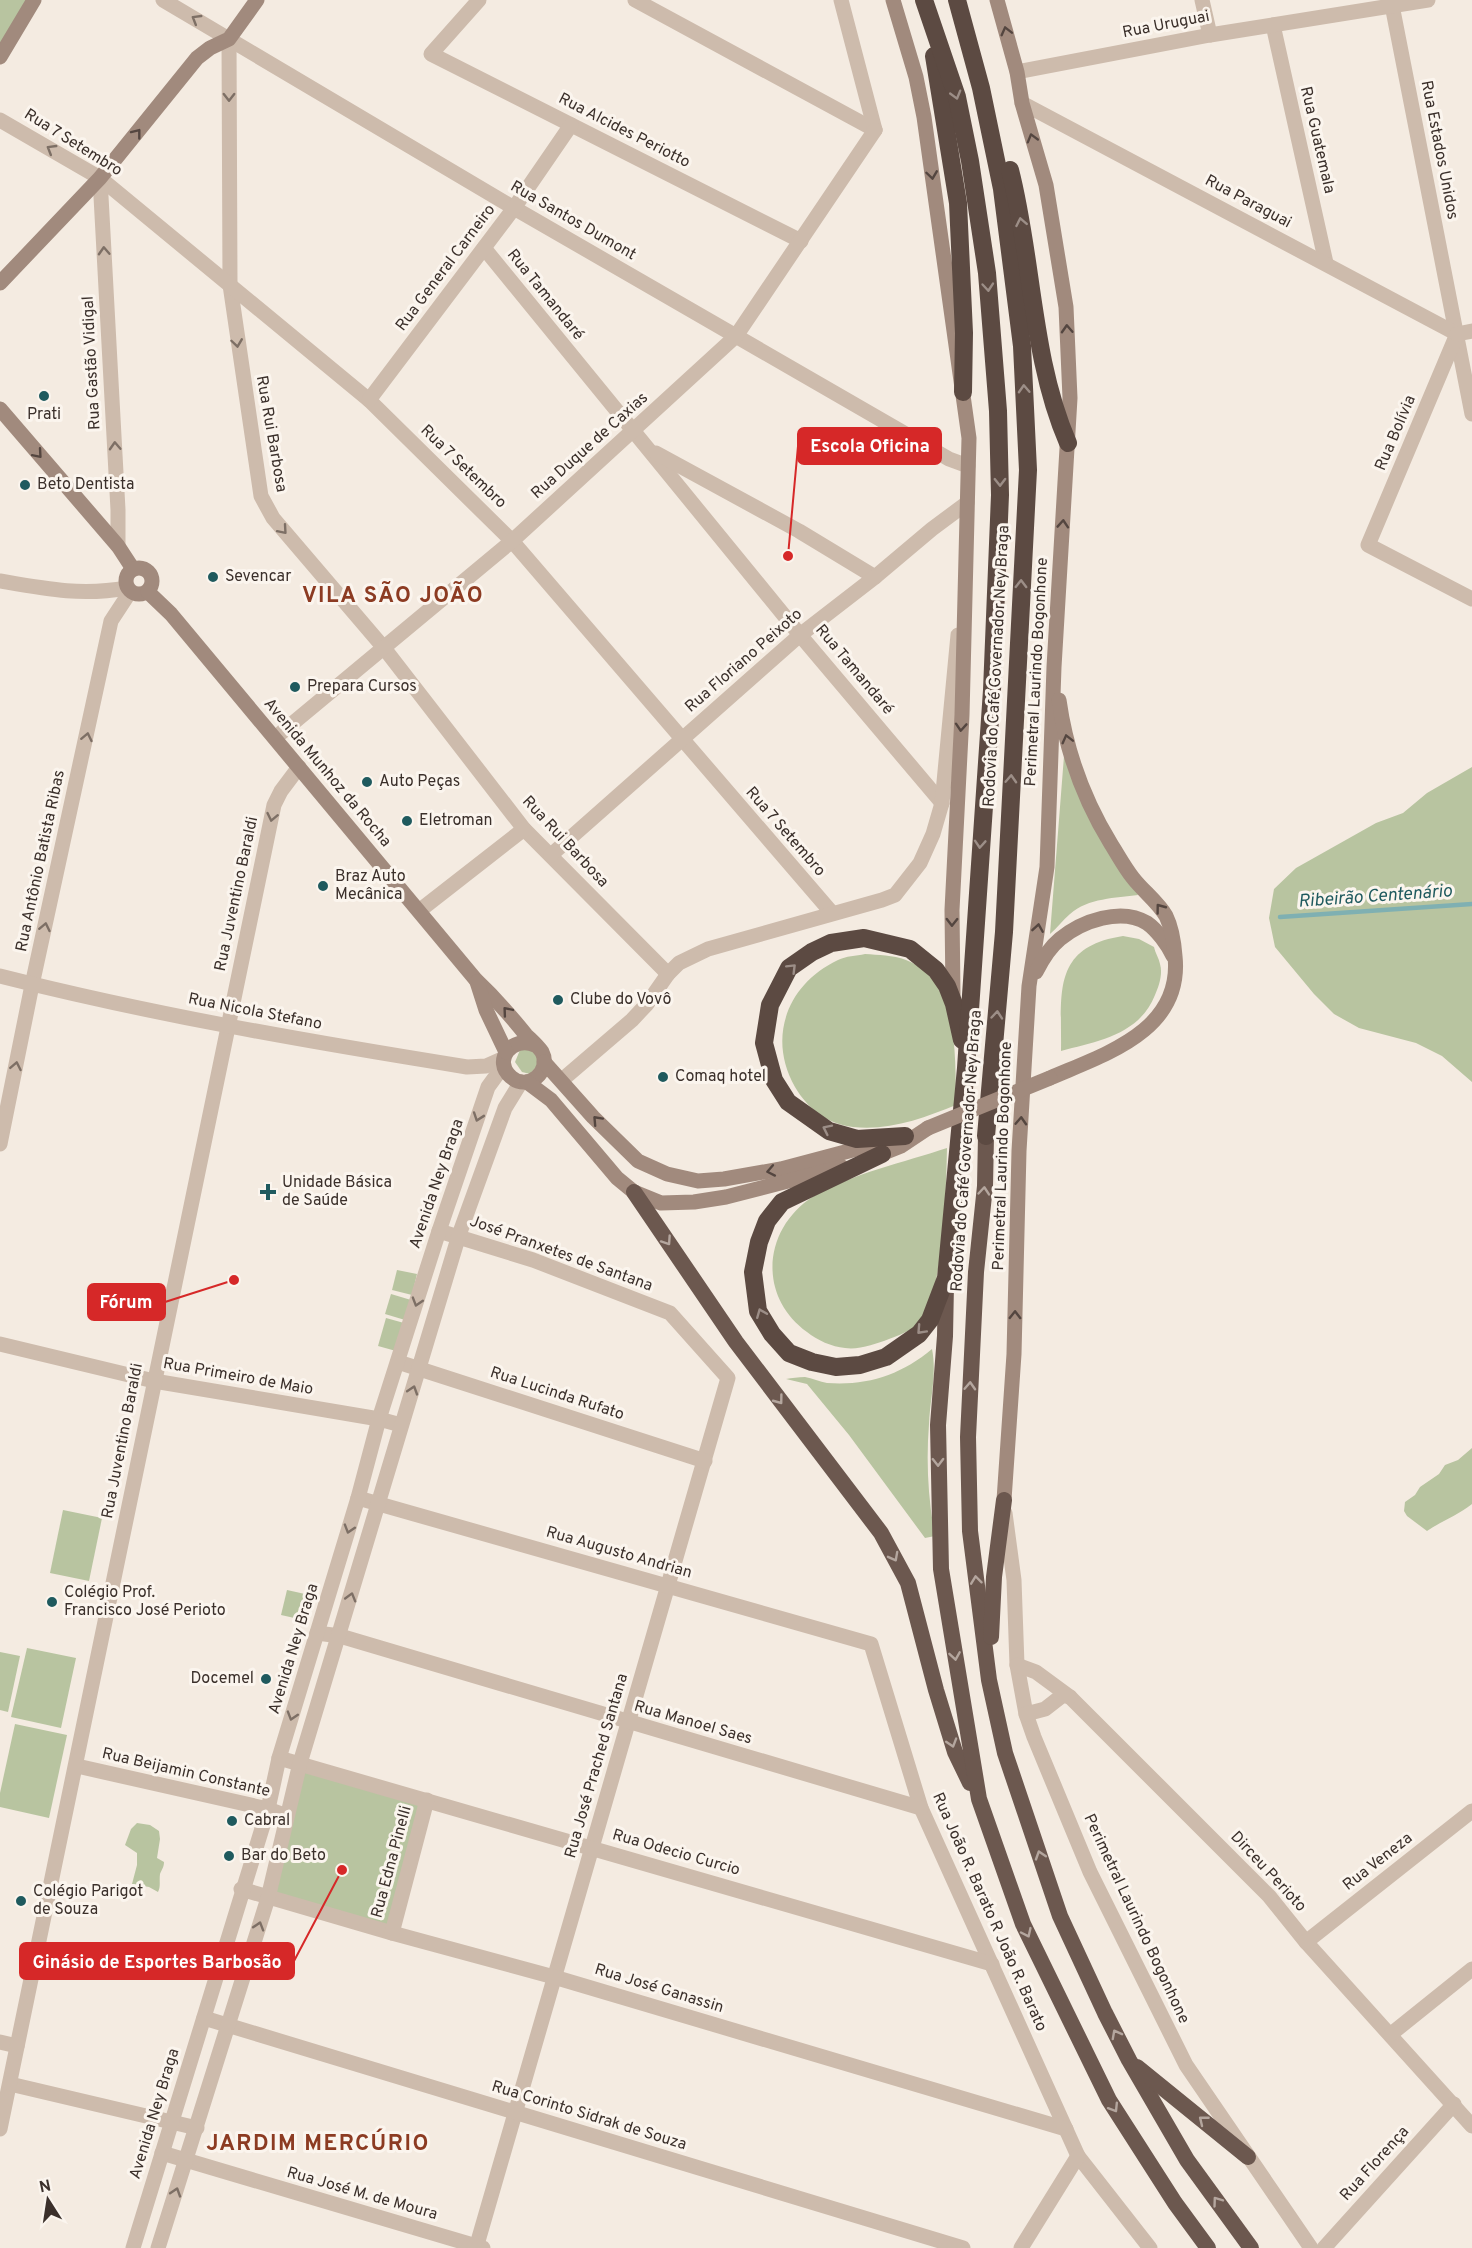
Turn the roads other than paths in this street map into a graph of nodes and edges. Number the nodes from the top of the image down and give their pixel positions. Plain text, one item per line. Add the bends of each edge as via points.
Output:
1 (34, 0) edge
2 (163, 0) edge
3 (257, 0) edge
4 (479, 0) edge
5 (635, 0) edge
6 (841, 0) edge
7 (893, 0) edge
8 (957, 0) edge
9 (998, 0) edge
10 (1202, 0) edge
11 (1428, 0) edge
12 (1392, 3) edge
13 (926, 5) edge
14 (1273, 25) junction
15 (1210, 35) junction
16 (229, 39) junction
17 (971, 50) junction
18 (0, 57) edge
19 (1017, 72) junction
20 (1022, 103) junction
21 (0, 120) edge
22 (571, 125) junction
23 (875, 130) junction
24 (100, 178) junction
25 (514, 208) junction
26 (801, 241) junction
27 (484, 248) junction
28 (1326, 263) junction
29 (0, 283) edge
30 (230, 285) junction
31 (1465, 333) edge
32 (736, 336) junction
33 (963, 392) junction
34 (369, 400) junction
35 (0, 409) edge
36 (1472, 414) edge
37 (633, 430) junction
38 (1068, 443) junction
39 (648, 448) junction
40 (968, 466) junction
41 (967, 503) junction
42 (512, 541) junction
43 (118, 546) junction
44 (966, 564) junction
45 (133, 570) junction
46 (875, 578) junction
47 (0, 581) edge
48 (129, 590) junction
49 (148, 592) junction
50 (1472, 599) edge
51 (800, 635) junction
52 (384, 648) junction
53 (1053, 667) junction
54 (275, 738) junction
55 (681, 738) junction
56 (299, 766) junction
57 (942, 803) junction
58 (524, 829) junction
59 (551, 855) junction
60 (419, 911) junction
61 (832, 913) junction
62 (1176, 963) junction
63 (668, 974) junction
64 (0, 976) edge
65 (476, 980) junction
66 (32, 985) junction
67 (1029, 986) junction
68 (954, 1004) junction
69 (227, 1026) junction
70 (535, 1045) junction
71 (505, 1059) junction
72 (544, 1062) junction
73 (966, 1068) junction
74 (562, 1080) junction
75 (524, 1082) junction
76 (928, 1128) junction
77 (905, 1136) junction
78 (986, 1136) joint
79 (0, 1144) edge
80 (882, 1154) junction
81 (634, 1192) junction
82 (439, 1231) junction
83 (459, 1236) junction
84 (946, 1278) junction
85 (670, 1313) joint
86 (0, 1344) edge
87 (398, 1362) junction
88 (420, 1368) junction
89 (154, 1381) junction
90 (379, 1419) junction
91 (401, 1425) junction
92 (705, 1461) junction
93 (358, 1498) junction
94 (1004, 1500) junction
95 (377, 1505) junction
96 (668, 1585) junction
97 (317, 1633) junction
98 (340, 1636) junction
99 (871, 1644) joint
100 (1017, 1665) junction
101 (989, 1680) junction
102 (1070, 1697) junction
103 (1026, 1714) junction
104 (628, 1722) junction
105 (279, 1758) junction
106 (300, 1763) junction
107 (77, 1766) junction
108 (427, 1800) junction
109 (979, 1800) junction
110 (921, 1808) junction
111 (268, 1809) junction
112 (1472, 1811) edge
113 (287, 1816) junction
114 (592, 1848) junction
115 (241, 1889) junction
116 (268, 1898) junction
117 (392, 1934) junction
118 (1306, 1941) junction
119 (992, 1964) junction
120 (1472, 1969) edge
121 (554, 1977) junction
122 (204, 2018) junction
123 (229, 2025) junction
124 (1391, 2034) junction
125 (0, 2042) edge
126 (17, 2046) junction
127 (1129, 2060) junction
128 (10, 2084) junction
129 (1454, 2104) junction
130 (515, 2112) junction
131 (171, 2122) junction
132 (1472, 2126) edge
133 (197, 2128) junction
134 (0, 2129) edge
135 (1066, 2129) junction
136 (162, 2153) junction
137 (1078, 2156) junction
138 (1248, 2157) junction
139 (186, 2160) junction
140 (479, 2247) edge
141 (133, 2248) edge
142 (158, 2248) edge
143 (963, 2248) edge
144 (1021, 2248) edge
145 (1150, 2248) edge
146 (1208, 2248) edge
147 (1251, 2248) edge
148 (1311, 2248) edge
149 (1324, 2248) edge

1 - 18 main road
16 -> 2 street, Rua Santos Dumont
3 - 16 main road
4 - 22 street, Rua Alcides Periotto via 431,54
5 - 23 street
6 - 23 street
7 -> 33 main road via 914,67 924,117
8 - 17 highway, Rodovia do Café Governador Ney Braga
19 -> 9 main road, Perimetral Laurindo Bogonhone
10 - 15 street
11 - 12 street, Rua Uruguai
12 - 14 street, Rua Uruguai
12 - 31 street, Rua Estados Unidos
13 - 33 highway via 958,203
13 -> 73 highway, Rodovia do Café Governador Ney Braga via 957,97 970,161 987,273 998,411 1000,495 992,690
14 - 15 street, Rua Uruguai
14 - 28 street, Rua Guatemala
15 - 19 street, Rua Uruguai
24 -> 16 main road via 197,58
16 - 25 street, Rua Santos Dumont
16 -> 30 street, Rua Rui Barbosa
38 -> 17 highway via 1056,416 1043,360 1016,194 992,100
78 -> 17 highway, Rodovia do Café Governador Ney Braga via 1004,932 1028,470 1014,270 1002,189
19 - 20 main road, Perimetral Laurindo Bogonhone
20 - 28 street, Rua Paraguai
38 -> 20 main road, Perimetral Laurindo Bogonhone via 1070,398 1063,287 1046,185
24 -> 21 street, Rua 7 Setembro
22 - 25 street, Rua General Carneiro
22 - 26 street, Rua Alcides Periotto
23 - 26 street, Rua Duque de Caxias
24 - 29 main road
24 - 30 street, Rua 7 Setembro
43 -> 24 street, Rua Gastão Vidigal
25 - 27 street, Rua General Carneiro
25 - 32 street, Rua Santos Dumont
26 - 32 street, Rua Duque de Caxias
27 - 34 street, Rua General Carneiro
27 - 37 street, Rua Tamandaré
28 - 31 street, Rua Paraguai
30 - 34 street, Rua 7 Setembro
30 -> 52 street, Rua Rui Barbosa via 261,496 273,518
31 - 36 street, Rua Estados Unidos
31 - 50 street, Rua Bolívia via 1368,545
32 - 37 street, Rua Duque de Caxias
32 - 40 street, Rua Santos Dumont via 949,459
33 - 40 main road
34 - 42 street, Rua 7 Setembro
35 -> 43 main road
37 - 39 street, Rua Tamandaré
37 - 42 street, Rua Duque de Caxias
53 -> 38 main road, Perimetral Laurindo Bogonhone
39 - 46 street, Rua Tamandaré via 799,531
39 - 51 street, Rua Tamandaré
40 - 41 main road
41 - 44 main road
41 - 46 street, Rua Floriano Peixoto
42 - 52 street, Rua Duque de Caxias
42 - 55 street, Rua 7 Setembro
43 - 45 main road
44 - 57 street
44 -> 68 main road via 952,910
45 - 48 main road via 127,576
45 - 49 main road via 146,569 152,576
46 - 51 street, Rua Floriano Peixoto
47 - 48 street via 54,590
48 - 49 main road via 139,595
66 -> 48 street, Rua Antônio Batista Ribas via 111,621
49 - 54 main road, Avenida Munhoz da Rocha
51 - 55 street, Rua Floriano Peixoto
51 - 57 street, Rua Tamandaré
52 - 54 street, Rua Duque de Caxias
52 - 58 street, Rua Rui Barbosa
62 -> 53 main road via 1166,917 1110,842 1086,795 1067,739
67 -> 53 main road, Perimetral Laurindo Bogonhone via 1047,867
54 - 56 main road, Avenida Munhoz da Rocha
55 - 59 street, Rua Floriano Peixoto
55 - 61 street, Rua 7 Setembro
56 - 60 main road, Avenida Munhoz da Rocha
56 -> 69 street, Rua Juventino Baraldi via 274,805
57 - 61 street via 920,863 895,895
58 - 59 street, Rua Rui Barbosa
58 - 60 street
59 - 63 street, Rua Rui Barbosa
60 - 65 main road, Avenida Munhoz da Rocha
61 - 63 street via 708,949 679,963
62 - 67 main road via 1168,946 1147,923 1128,917 1104,917 1082,924 1060,939 1044,955
62 - 76 main road, bridge via 1175,984 1163,1010 1123,1047
63 - 74 street via 632,1020
64 - 66 street, Rua Nicola Stefano
70 -> 65 main road
65 - 71 main road
66 - 69 street, Rua Nicola Stefano
79 -> 66 street, Rua Antônio Batista Ribas
94 -> 67 main road, Perimetral Laurindo Bogonhone
68 - 73 highway
77 -> 68 highway via 857,1139 829,1131 788,1102 774,1080 764,1043 770,1005 789,968 831,943 864,938 910,949 925,959 936,970
69 - 71 street, Rua Nicola Stefano via 467,1067
69 - 89 street, Rua Juventino Baraldi
70 - 71 main road via 516,1043
70 - 72 main road
71 - 75 main road via 510,1077
71 -> 82 street, Avenida Ney Braga via 488,1087
72 - 74 main road
72 - 75 main road via 538,1077
73 - 84 highway, Rodovia do Café Governador Ney Braga
77 -> 74 main road via 780,1169 698,1181 638,1161
75 - 81 main road via 551,1100 616,1178
75 - 83 street via 505,1108
76 - 77 main road
76 - 80 main road
101 -> 78 highway, Rodovia do Café Governador Ney Braga via 970,1531 968,1437
80 - 81 main road via 804,1178 694,1202 661,1203
84 -> 80 highway via 930,1320 919,1334 886,1357 860,1365 836,1367 789,1353 758,1311 753,1272 759,1242 767,1221 782,1202
81 -> 109 highway via 736,1342 881,1533 908,1583 955,1752
82 - 83 street, José Pranxetes de Santana
82 -> 87 street, Avenida Ney Braga
83 - 85 street, José Pranxetes de Santana
83 - 88 street
84 -> 109 highway, Rodovia do Café Governador Ney Braga via 938,1425 941,1569
85 - 92 street, Rua José Prached Santana via 728,1378
86 - 89 street, Rua Primeiro de Maio
87 - 88 street, Rua Lucinda Rufato
87 - 90 street, Avenida Ney Braga
91 -> 88 street
88 - 92 street, Rua Lucinda Rufato
89 - 90 street, Rua Primeiro de Maio
89 - 107 street, Rua Juventino Baraldi
90 - 91 street, Rua Primeiro de Maio
90 - 93 street, Avenida Ney Braga
91 - 95 street
92 - 96 street, Rua José Prached Santana
93 - 95 street, Rua Augusto Andrian
93 -> 97 street, Avenida Ney Braga
94 - 100 street, Perimetral Laurindo Bogonhone via 1014,1580
94 - 101 highway via 994,1577
95 - 96 street, Rua Augusto Andrian
98 -> 95 street
96 - 99 street, Rua Augusto Andrian
96 - 104 street, Rua José Prached Santana
97 - 98 street, Rua Manoel Saes
97 -> 105 street, Avenida Ney Braga
98 - 104 street, Rua Manoel Saes
98 - 106 street
99 - 110 street, Rua João R. Barato R João R. Barato
100 - 102 street, Dirceu Perioto via 1036,1672
100 - 103 street, Perimetral Laurindo Bogonhone
127 -> 101 highway, Rodovia do Café Governador Ney Braga via 1060,1916 1005,1752
102 - 103 street via 1063,1695 1045,1708
102 - 118 street, Dirceu Perioto via 1269,1896
103 - 138 street, Perimetral Laurindo Bogonhone via 1090,1872 1186,2065
104 - 110 street, Rua Manoel Saes
104 - 114 street, Rua José Prached Santana
105 - 106 street, Rua Odecio Curcio
105 - 111 street, Avenida Ney Braga
106 - 108 street, Rua Odecio Curcio
106 - 113 street
107 - 111 street, Rua Beijamin Constante
107 - 126 street, Rua Juventino Baraldi
108 - 114 street, Rua Odecio Curcio
108 - 117 street, Rua Edna Pinelli
109 -> 146 highway, Rodovia do Café Governador Ney Braga via 1023,1924 1109,2100
110 - 119 street, Rua João R. Barato R João R. Barato
111 - 113 street, Rua Beijamin Constante
111 - 115 street, Avenida Ney Braga
112 - 118 street, Rua Veneza
113 - 116 street
114 - 119 street, Rua Odecio Curcio
114 - 121 street, Rua José Prached Santana
115 - 116 street, Rua José Ganassin
115 - 122 street, Avenida Ney Braga
116 - 117 street, Rua José Ganassin
123 -> 116 street
117 - 121 street, Rua José Ganassin
118 - 124 street, Dirceu Perioto
119 - 135 street, Rua João R. Barato R João R. Barato
120 - 124 street
121 - 130 street, Rua José Prached Santana
121 - 135 street, Rua José Ganassin
122 - 123 street, Rua Corinto Sidrak de Souza
122 - 131 street, Avenida Ney Braga
123 - 130 street, Rua Corinto Sidrak de Souza
123 - 133 street
124 - 129 street, Dirceu Perioto
125 - 126 street
126 - 128 street, Rua Juventino Baraldi
138 -> 127 highway
147 -> 127 highway, Rodovia do Café Governador Ney Braga via 1187,2160
128 - 131 street
128 - 134 street, Rua Juventino Baraldi
129 - 132 street, Dirceu Perioto
129 - 149 street, Rua Florença
130 - 140 street, Rua José Prached Santana
130 - 143 street, Rua Corinto Sidrak de Souza
131 - 133 street
131 - 136 street, Avenida Ney Braga
133 - 139 street
135 - 137 street, Rua João R. Barato R João R. Barato
136 - 139 street, Rua José M. de Moura
136 - 141 street, Avenida Ney Braga
137 - 144 street
137 - 145 street, Rua João R. Barato R João R. Barato
138 - 148 street, Perimetral Laurindo Bogonhone
139 - 140 street, Rua José M. de Moura
142 -> 139 street

